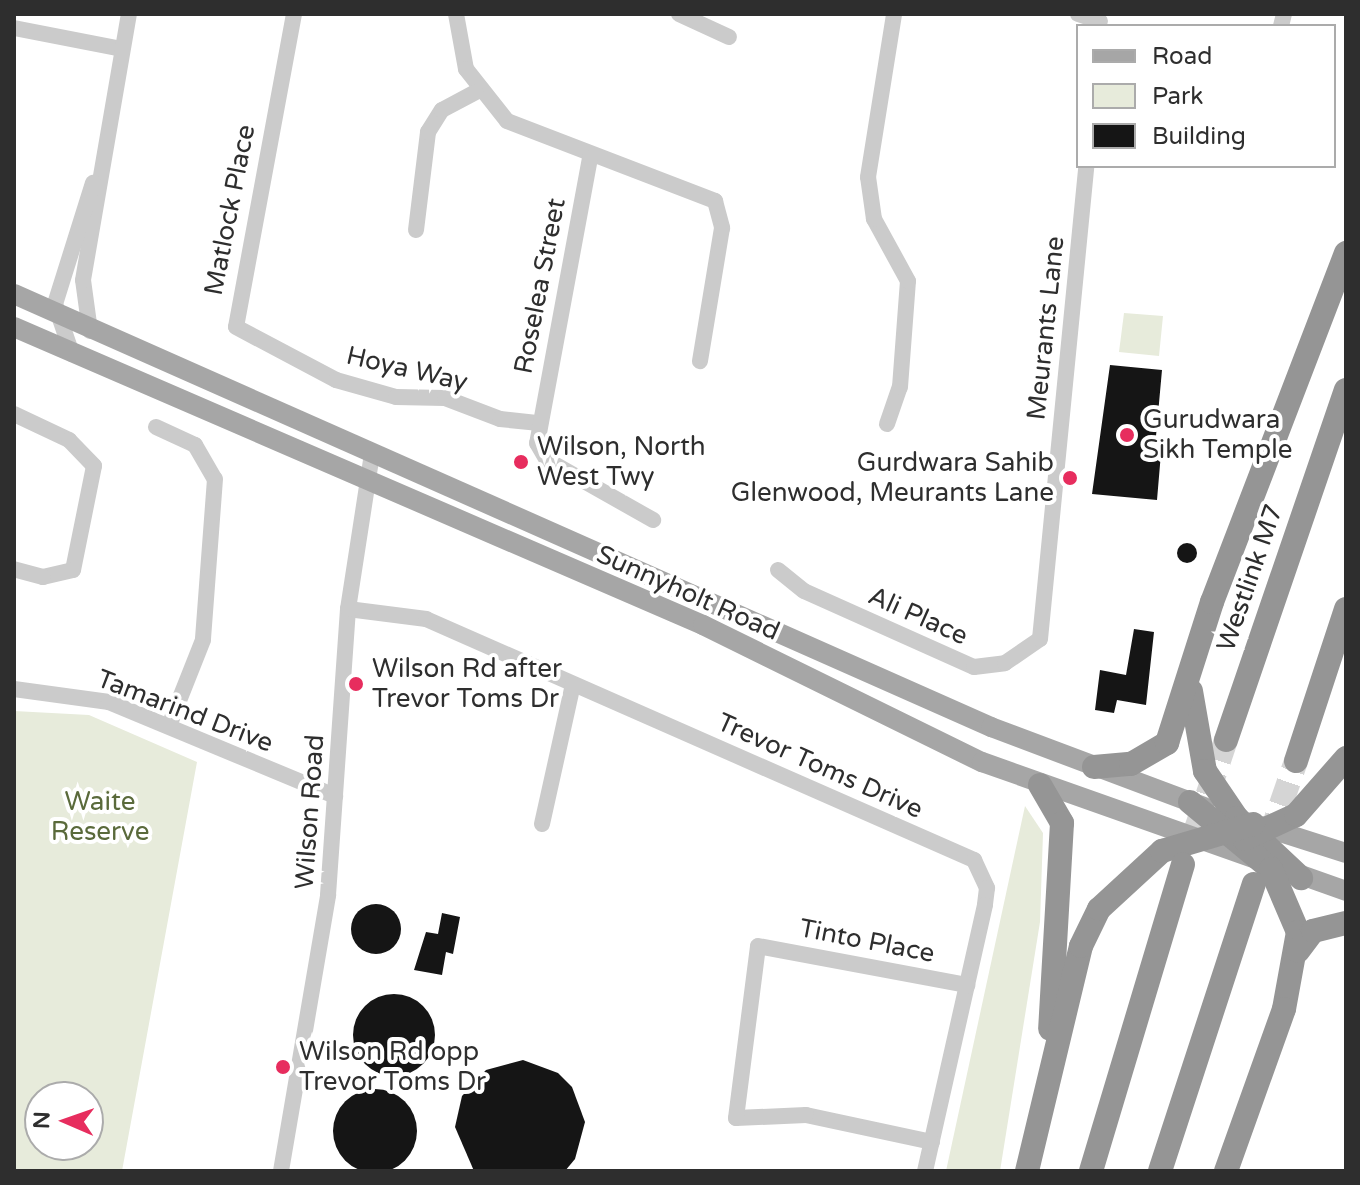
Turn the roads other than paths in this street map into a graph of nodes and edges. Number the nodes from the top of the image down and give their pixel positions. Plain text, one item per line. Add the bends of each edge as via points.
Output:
1 (129, 14) edge
2 (294, 14) edge
3 (456, 14) edge
4 (679, 14) edge
5 (894, 14) edge
6 (1078, 14) edge
7 (1100, 20) edge
8 (14, 28) edge
9 (729, 37) dead end
10 (122, 49) junction
11 (476, 92) junction
12 (590, 158) junction
13 (100, 162) junction
14 (1086, 168) edge
15 (416, 230) dead end
16 (1346, 253) edge
17 (14, 294) edge
18 (57, 315) junction
19 (14, 327) edge
20 (90, 331) junction
21 (72, 354) junction
22 (700, 361) dead end
23 (316, 366) joint
24 (1346, 390) edge
25 (14, 414) edge
26 (537, 423) junction
27 (887, 424) dead end
28 (156, 427) dead end
29 (372, 454) junction
30 (365, 484) junction
31 (653, 520) dead end
32 (14, 569) edge
33 (778, 570) dead end
34 (348, 609) junction
35 (1346, 609) edge
36 (1040, 639) joint
37 (573, 684) junction
38 (1191, 685) junction
39 (14, 689) edge
40 (169, 726) junction
41 (1226, 740) tunnel mouth
42 (1346, 758) edge
43 (1296, 761) tunnel mouth
44 (1094, 767) junction
45 (1040, 785) junction
46 (335, 796) junction
47 (1190, 802) joint
48 (542, 824) dead end
49 (1248, 829) junction
50 (1196, 842) junction
51 (1346, 853) edge
52 (1183, 865) dead end
53 (1263, 876) junction
54 (1301, 878) junction
55 (1346, 891) edge
56 (1346, 923) edge
57 (1298, 951) junction
58 (967, 985) junction
59 (1049, 1067) junction
60 (932, 1142) junction
61 (281, 1171) edge
62 (925, 1171) edge
63 (1027, 1171) edge
64 (1091, 1171) edge
65 (1160, 1171) edge
66 (1226, 1171) edge

1 - 10 street
2 - 23 street, Matlock Place via 233,317 243,337
3 - 11 street via 460,52
4 - 9 street
5 - 27 street via 868,177 871,210 908,281 900,387
6 - 7 street
8 - 10 street
10 - 13 street
11 - 12 street via 507,121
11 - 15 street via 442,110 428,132
12 - 22 street via 696,192 722,213
12 - 26 street, Roselea Street
13 - 18 street via 58,288
13 - 20 street via 83,280
14 - 36 street, Meurants Lane
16 - 38 highway via 1212,602
17 - 18 main road, Sunnyholt Road
18 - 20 main road, Sunnyholt Road
18 - 21 street
19 - 21 main road, Sunnyholt Road
20 - 29 main road, Sunnyholt Road
21 - 30 main road, Sunnyholt Road
23 - 26 street, Hoya Way via 336,380 396,397 445,398 500,419
24 - 41 highway, Westlink M7
25 - 32 street via 69,440 94,466 73,570 43,577
26 - 31 street via 547,460
28 - 40 street via 195,445 215,479 203,640
29 - 30 street, Wilson Road
29 - 44 main road, Sunnyholt Road
30 - 34 street, Wilson Road
30 - 45 main road, Sunnyholt Road via 640,597
33 - 36 street, Ali Place via 804,591 974,667 1005,663
34 - 37 street, Trevor Toms Drive via 426,619
34 - 46 street, Wilson Road
35 - 43 highway
37 - 48 street
37 - 58 street, Trevor Toms Drive via 974,860 987,888
38 - 44 highway via 1167,743 1153,755
38 - 49 highway via 1198,752
39 - 40 street, Tamarind Drive via 100,699
40 - 46 street, Tamarind Drive
42 - 49 highway via 1312,801
44 - 47 main road, Sunnyholt Road
45 - 50 main road, Sunnyholt Road
45 - 59 highway via 1062,823
46 - 61 street, Wilson Road via 328,895
47 - 49 highway
49 - 50 highway
49 - 51 main road
49 - 53 highway
49 - 54 highway
50 - 53 main road, Sunnyholt Road
50 - 59 highway via 1153,856 1099,909 1081,946
52 - 64 highway
53 - 54 main road, Sunnyholt Road
53 - 57 highway via 1294,915
53 - 65 highway
54 - 55 main road, Sunnyholt Road
56 - 57 highway via 1313,931
57 - 66 highway
58 - 60 street, Trevor Toms Drive
58 - 60 street, Tinto Place via 758,946 736,1118 806,1115
59 - 63 highway
60 - 62 street, Trevor Toms Drive

